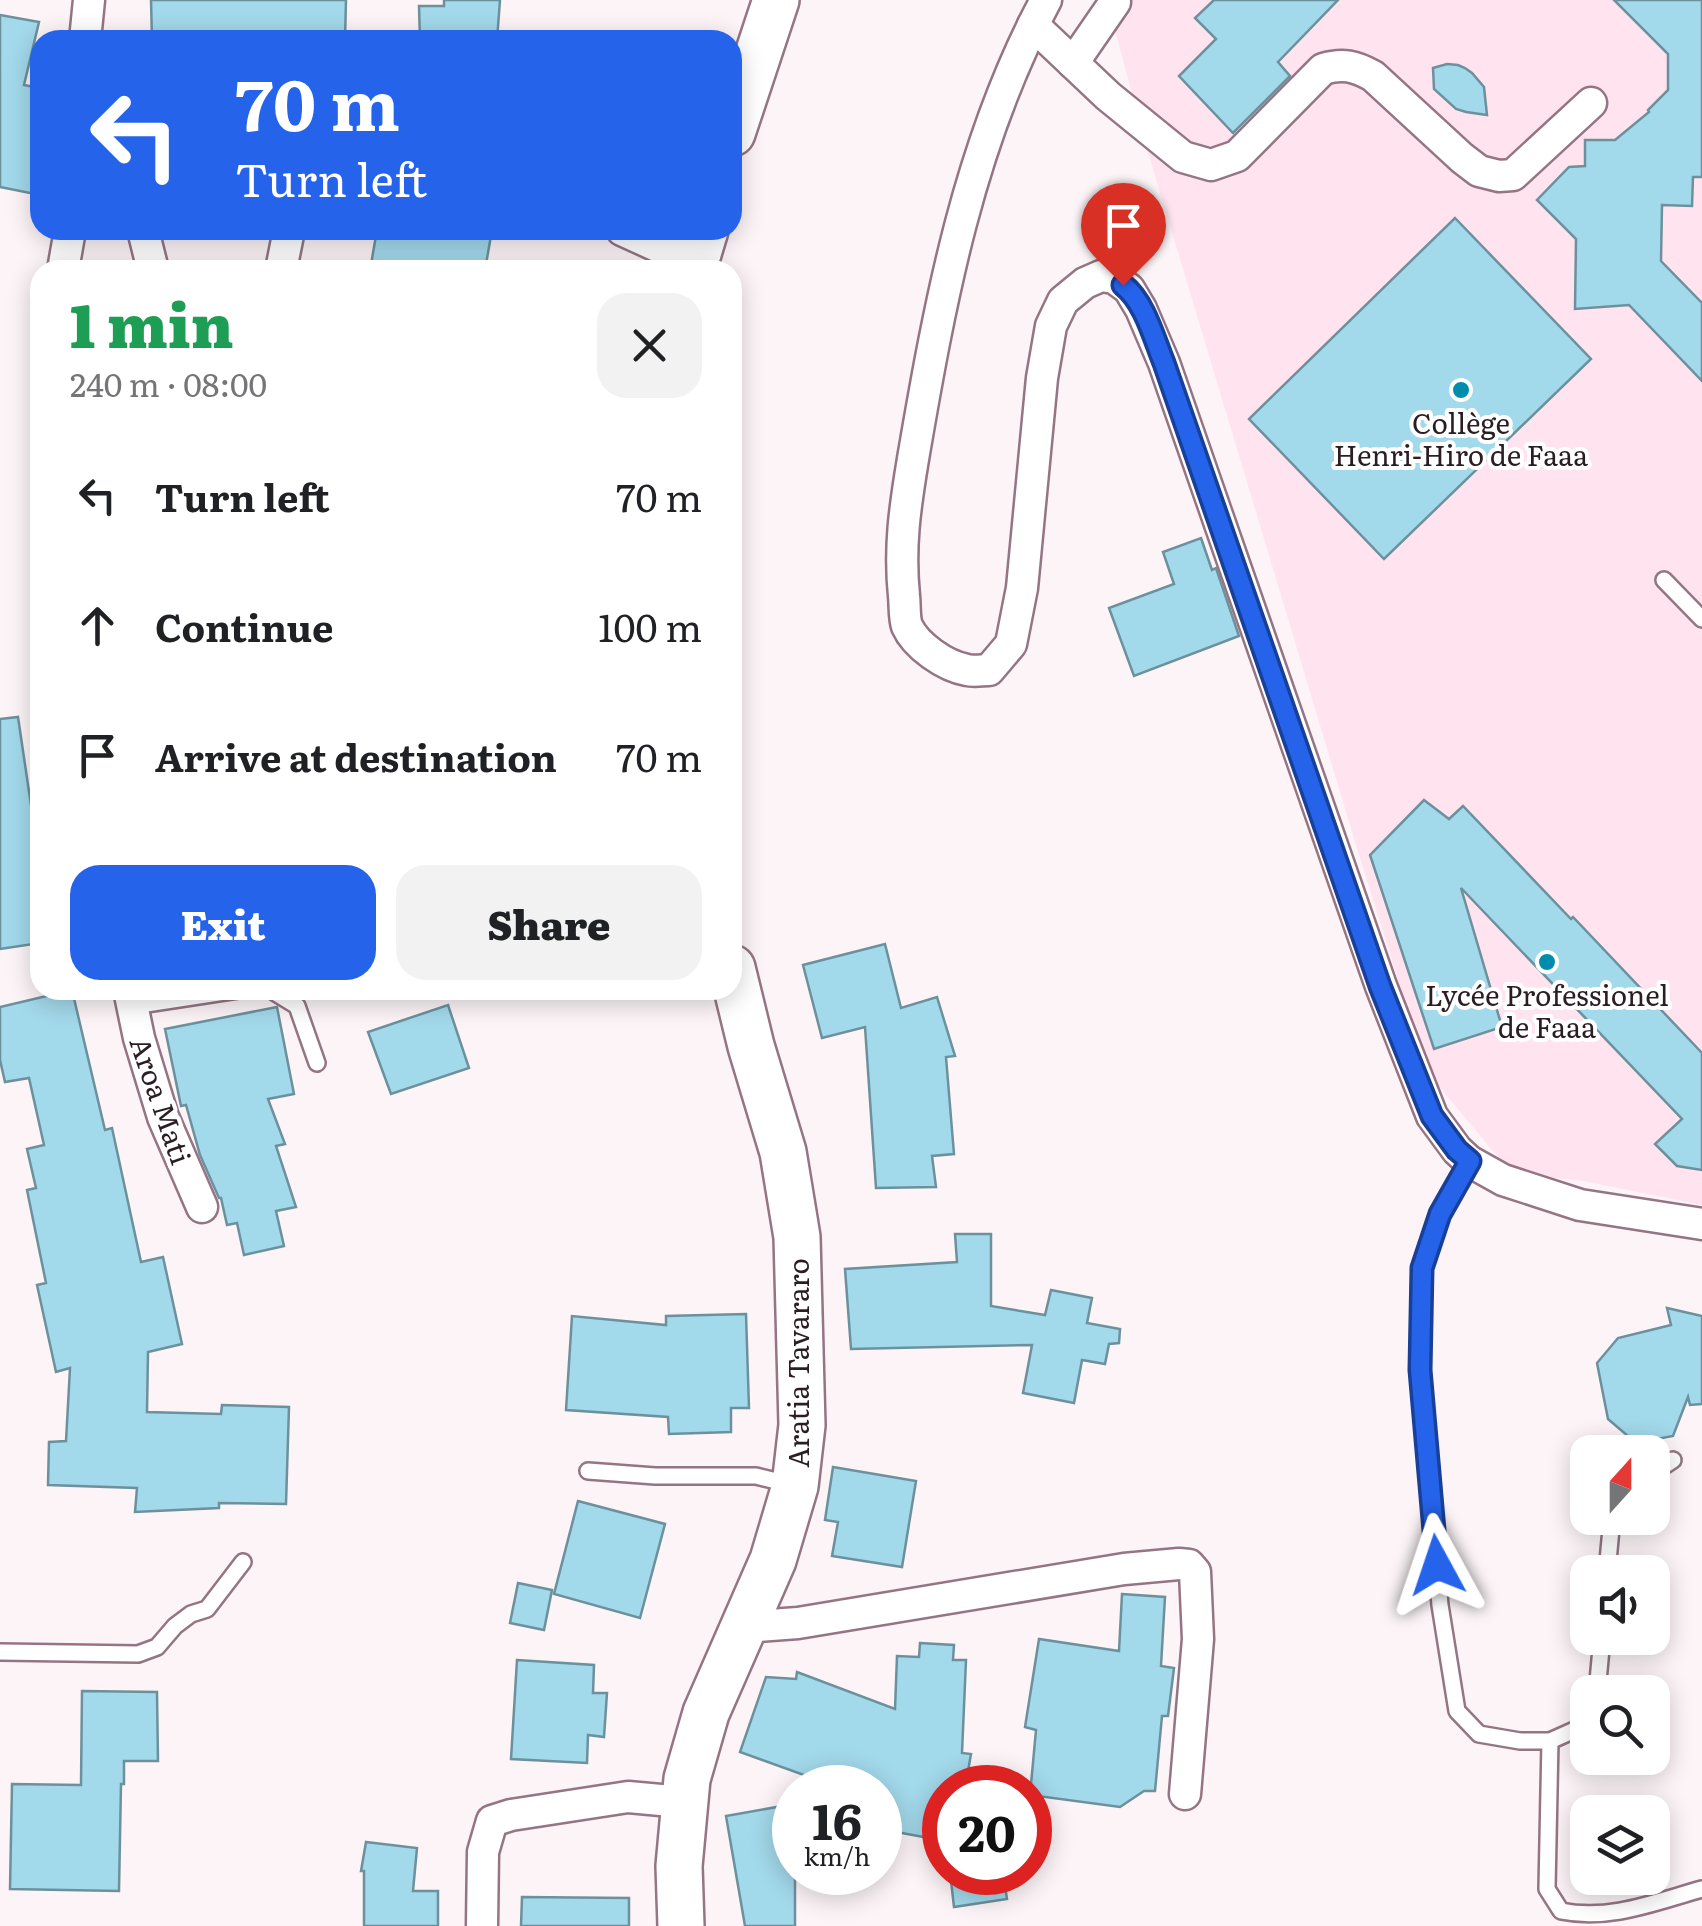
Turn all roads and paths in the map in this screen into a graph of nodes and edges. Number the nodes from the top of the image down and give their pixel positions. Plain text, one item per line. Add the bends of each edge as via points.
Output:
1 (88, 0) edge
2 (776, 0) edge
3 (1115, 2) edge
4 (1039, 12) edge
5 (86, 30) edge
6 (1073, 63) junction
7 (742, 103) edge
8 (1591, 103) dead end
9 (653, 240) edge
10 (697, 254) edge
11 (1664, 580) dead end
12 (1702, 619) edge
13 (131, 1000) edge
14 (287, 1000) edge
15 (740, 1000) edge
16 (318, 1063) dead end
17 (1470, 1161) junction
18 (202, 1207) dead end
19 (1697, 1229) edge
20 (588, 1471) dead end
21 (796, 1486) junction
22 (243, 1562) dead end
23 (743, 1627) junction
24 (0, 1652) edge
25 (1570, 1732) edge
26 (1550, 1741) junction
27 (1185, 1794) dead end
28 (683, 1802) junction
29 (1702, 1889) edge
30 (482, 1926) edge
31 (681, 1926) edge

1 - 5 street
2 - 7 main road
3 - 6 street
4 - 6 street
4 - 17 street via 982,149 954,244 900,548 907,625 931,653 972,672 989,670 1011,644 1051,326 1063,301 1085,283 1114,278 1130,289 1164,363 1380,986 1432,1116
6 - 8 street via 1184,157 1211,166 1237,156 1324,69 1338,65 1372,76 1462,158 1498,176 1513,174
9 - 10 street
11 - 12 lane
13 - 18 street, Aroa Mati via 162,1117
14 - 16 lane via 297,1006
15 - 21 main road, Aratia Tavararo via 783,1152 798,1237 802,1425
17 - 19 street via 1503,1180 1580,1205
17 - 26 lane via 1440,1214 1422,1268 1420,1370 1440,1604 1456,1712 1478,1734
20 - 21 lane via 756,1476
21 - 23 main road, Aratia Tavararo
22 - 24 lane via 207,1608 175,1626 158,1647 138,1654
23 - 27 street via 1189,1565 1196,1572 1198,1639
23 - 28 main road, Aratia Tavararo via 706,1712
25 - 26 lane
26 - 29 lane via 1547,1889 1561,1912 1621,1912
28 - 30 street via 628,1797 492,1821 484,1852
28 - 31 main road, Aratia Tavararo

